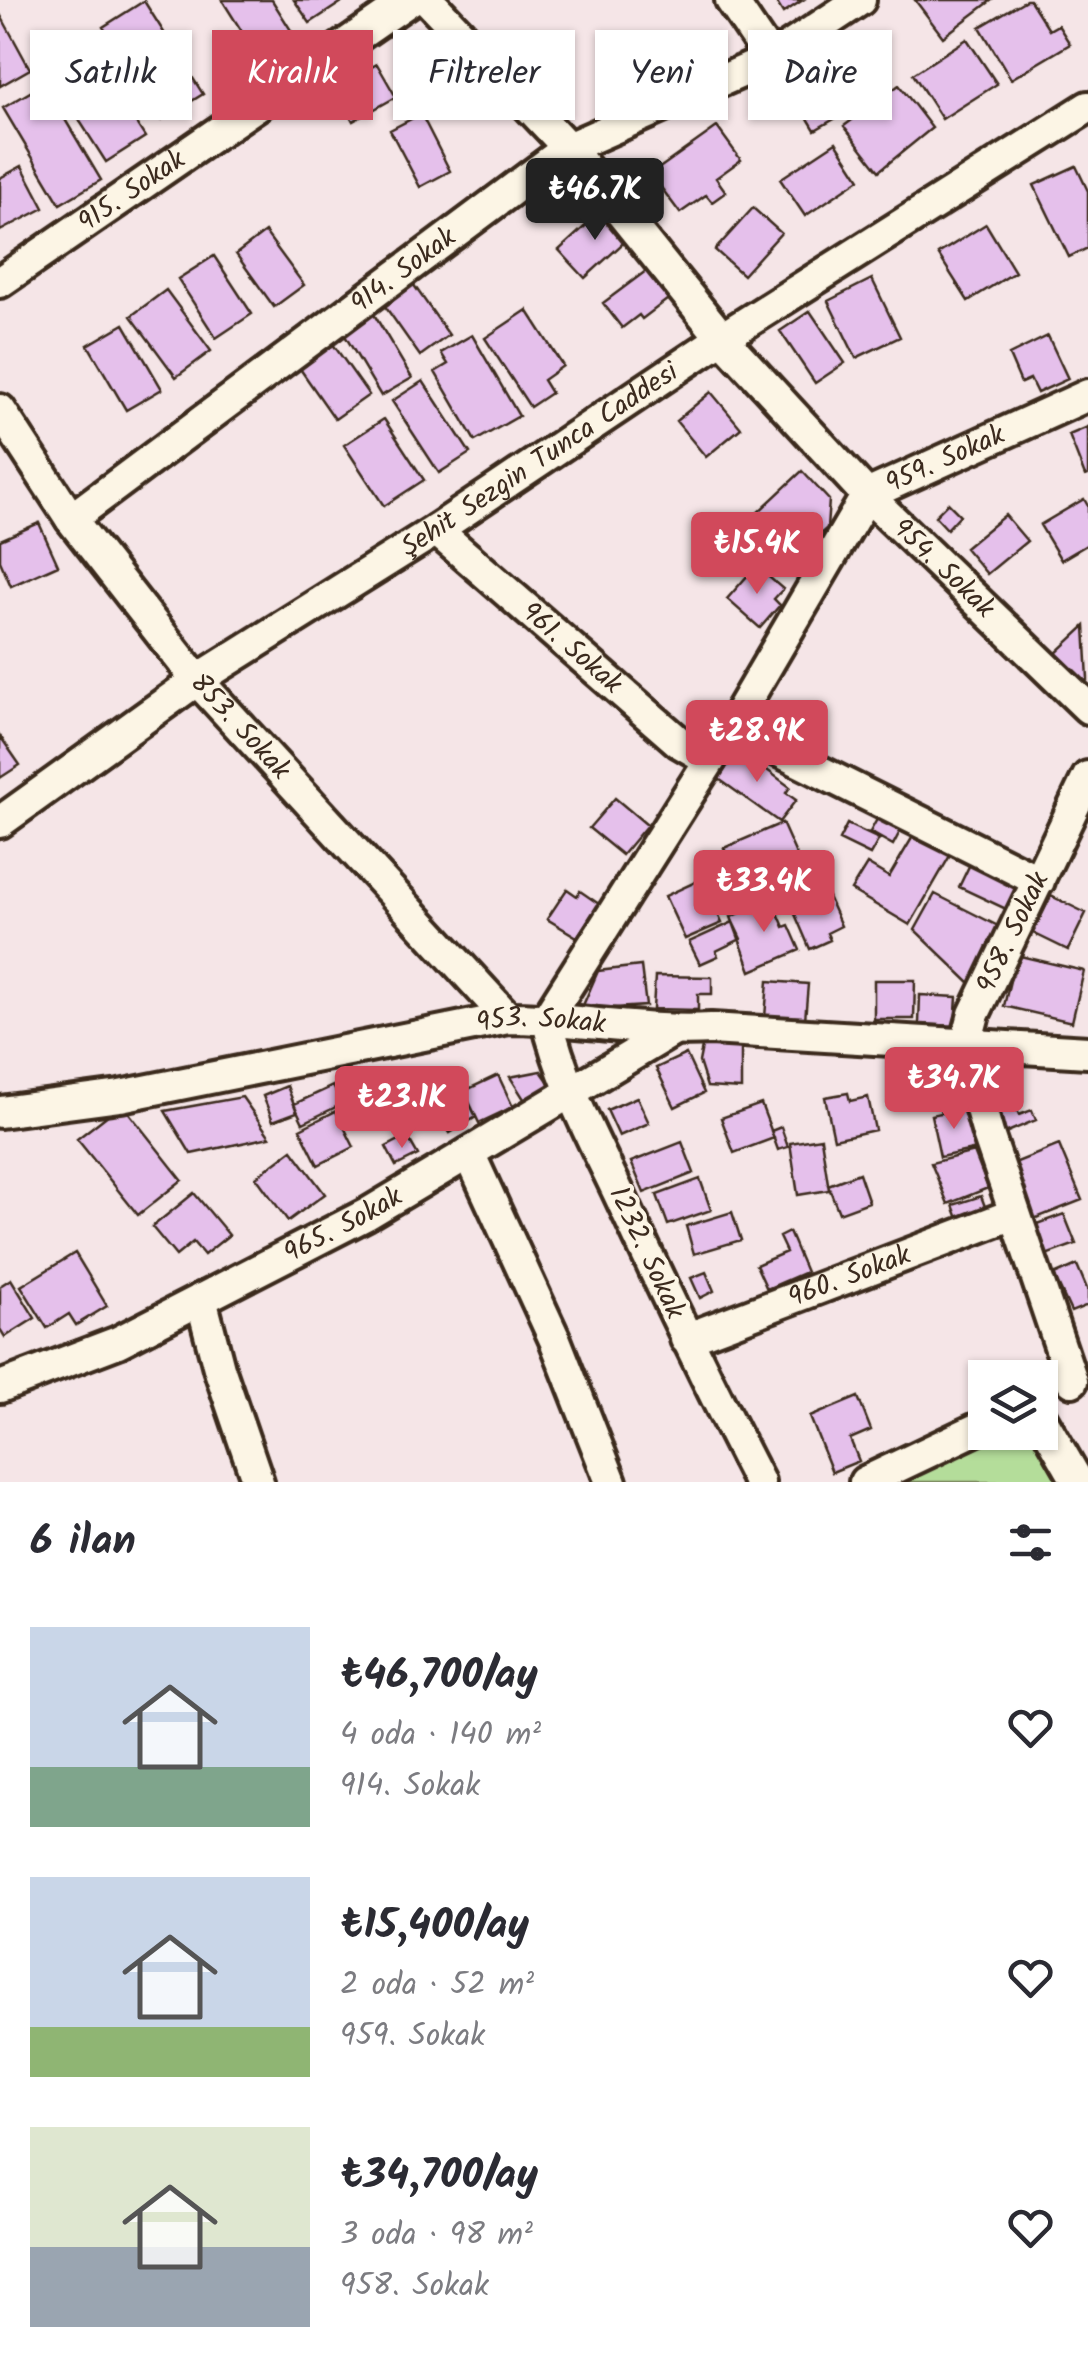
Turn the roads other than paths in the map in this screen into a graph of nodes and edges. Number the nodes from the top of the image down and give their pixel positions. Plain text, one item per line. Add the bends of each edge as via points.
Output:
1 (410, 0) edge
2 (428, 0) edge
3 (730, 0) edge
4 (860, 0) edge
5 (751, 30) edge
6 (815, 30) edge
7 (748, 69) edge
8 (1088, 107) edge
9 (568, 148) junction
10 (0, 282) edge
11 (722, 338) junction
12 (1088, 395) edge
13 (0, 410) edge
14 (867, 495) junction
15 (71, 519) junction
16 (436, 530) junction
17 (197, 680) junction
18 (1088, 708) edge
19 (731, 727) junction
20 (710, 760) junction
21 (1088, 776) edge
22 (0, 822) edge
23 (1039, 881) junction
24 (508, 1018) junction
25 (547, 1018) junction
26 (672, 1032) junction
27 (966, 1044) junction
28 (1088, 1052) edge
29 (571, 1092) junction
30 (0, 1112) edge
31 (469, 1154) junction
32 (1014, 1214) junction
33 (202, 1299) junction
34 (686, 1339) junction
35 (1080, 1376) edge
36 (0, 1388) edge
37 (1058, 1389) edge
38 (968, 1434) edge
39 (1058, 1447) edge
40 (258, 1482) edge
41 (611, 1482) edge
42 (760, 1482) edge
43 (865, 1482) edge
44 (1078, 1482) edge

1 - 10 street, 915. Sokak
2 - 9 street, 954. Sokak
3 - 5 street
4 - 6 street, 914. Sokak
7 - 9 street, 914. Sokak
8 - 11 street, Şehit Sezgin Tunca Caddesi
9 - 11 street, 954. Sokak
9 - 15 street, 914. Sokak
11 - 14 street, 954. Sokak
11 - 16 street, Şehit Sezgin Tunca Caddesi
12 - 14 street, 959. Sokak
13 - 15 street, 853. Sokak
14 - 18 street, 954. Sokak
14 - 19 street, 959. Sokak
15 - 17 street, 853. Sokak
16 - 17 street, Şehit Sezgin Tunca Caddesi
16 - 20 street, 961. Sokak via 679,742
17 - 22 street, Şehit Sezgin Tunca Caddesi
17 - 24 street, 853. Sokak
19 - 20 street, 959. Sokak
19 - 23 street
20 - 25 street, 959. Sokak
21 - 23 street, 958. Sokak
23 - 27 street, 958. Sokak
24 - 25 street, 953. Sokak
24 - 30 street, 953. Sokak via 120,1096
25 - 26 street, 953. Sokak
25 - 29 street, 1232. Sokak
26 - 27 street, 953. Sokak
26 - 29 street, 965. Sokak
27 - 28 street, 953. Sokak
27 - 32 street
29 - 31 street, 965. Sokak
29 - 34 street, 1232. Sokak
31 - 33 street, 965. Sokak
31 - 41 street via 555,1340
32 - 34 street, 960. Sokak
32 - 35 street
33 - 36 street, 965. Sokak via 118,1342
33 - 40 street
34 - 42 street, 1232. Sokak
35 - 37 street
38 - 43 street
39 - 44 street

